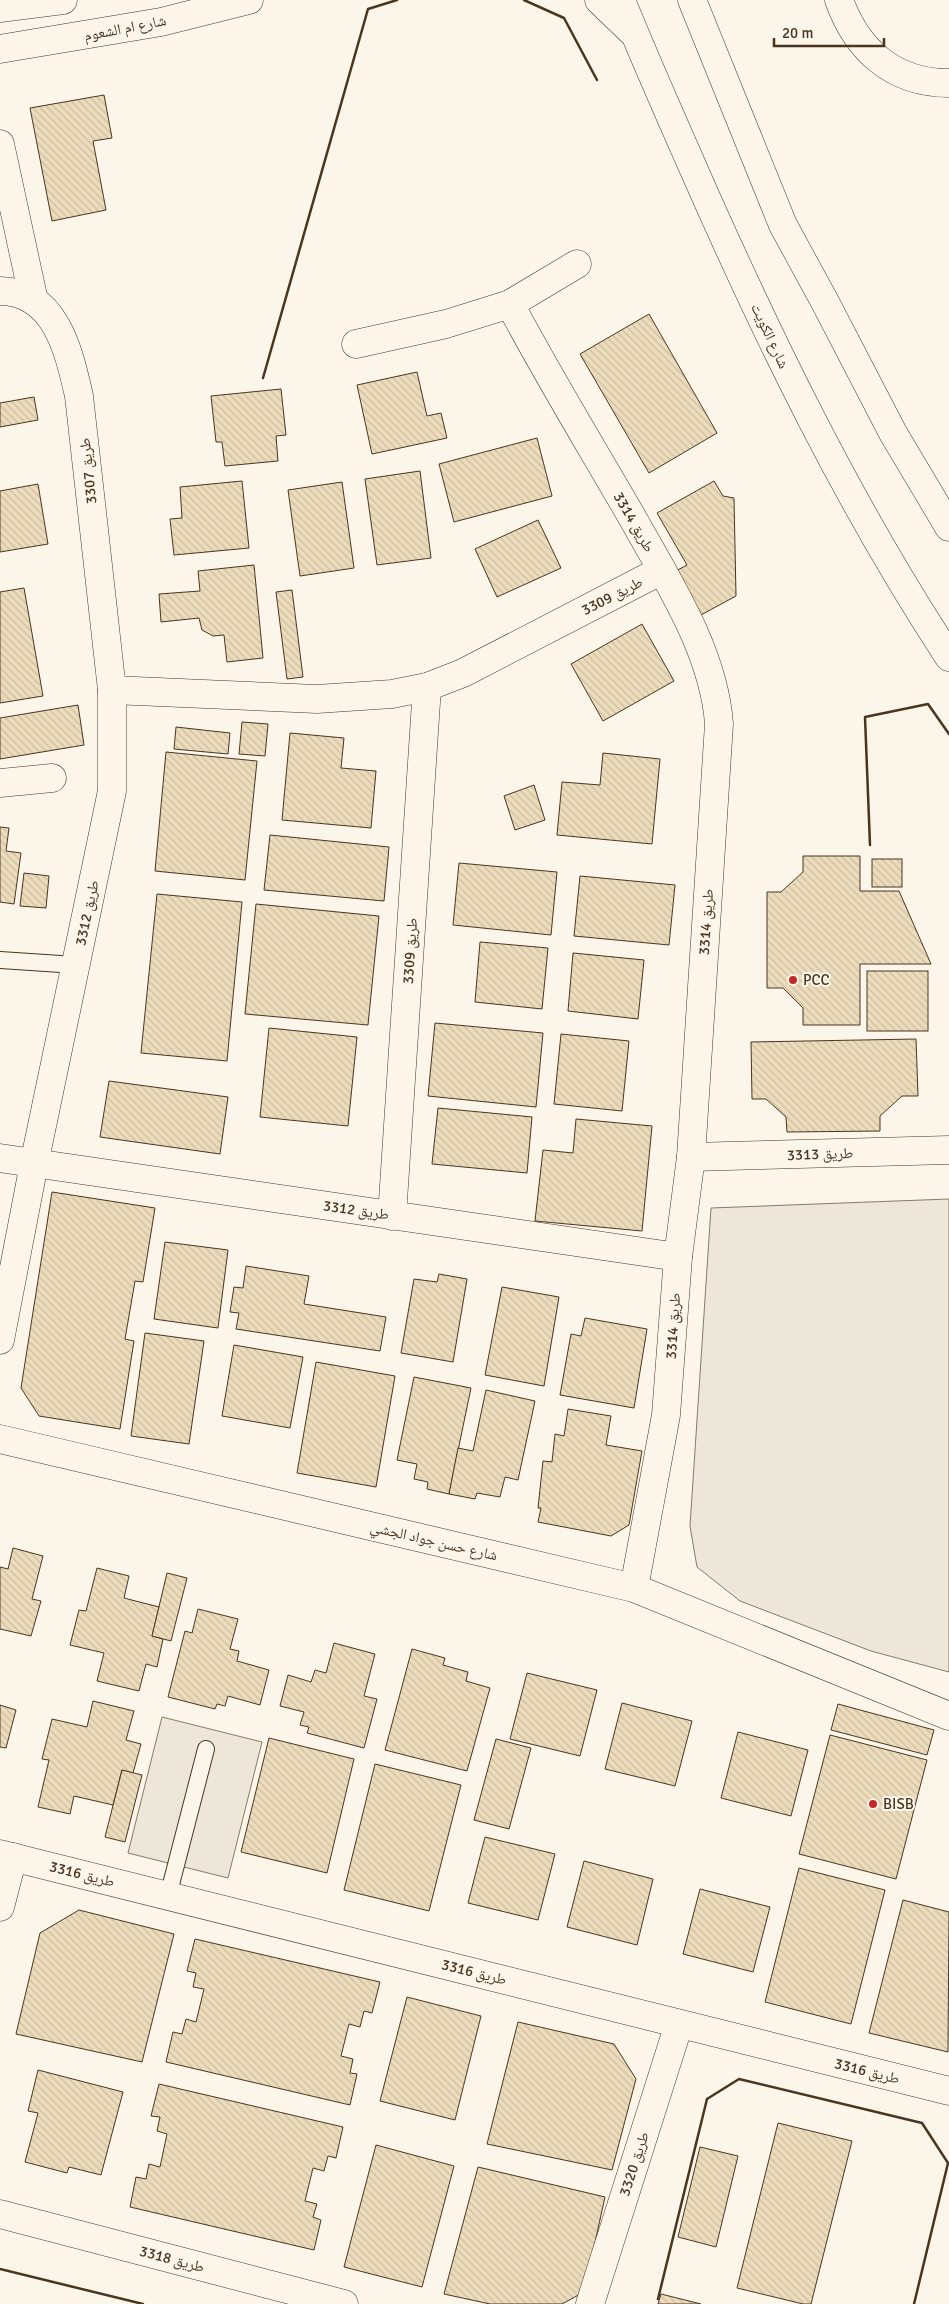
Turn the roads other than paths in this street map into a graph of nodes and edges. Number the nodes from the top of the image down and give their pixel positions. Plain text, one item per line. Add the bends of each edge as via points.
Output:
1 (63, 0) edge
2 (249, 0) edge
3 (599, 0) edge
4 (621, 0) edge
5 (692, 0) edge
6 (839, 0) edge
7 (0, 8) edge
8 (634, 34) junction
9 (0, 49) edge
10 (945, 83) edge
11 (0, 144) edge
12 (577, 264) dead end
13 (0, 292) edge
14 (34, 300) junction
15 (510, 304) junction
16 (356, 344) dead end
17 (942, 508) edge
18 (949, 527) edge
19 (662, 570) junction
20 (949, 657) edge
21 (427, 687) junction
22 (112, 690) junction
23 (52, 778) dead end
24 (0, 783) edge
25 (0, 960) edge
26 (76, 965) junction
27 (949, 1150) edge
28 (0, 1158) edge
29 (691, 1158) junction
30 (34, 1164) junction
31 (392, 1216) junction
32 (678, 1257) junction
33 (0, 1340) edge
34 (0, 1439) edge
35 (634, 1588) junction
36 (857, 1677) junction
37 (949, 1698) edge
38 (949, 1716) edge
39 (206, 1749) dead end
40 (6, 1855) edge
41 (168, 1896) junction
42 (0, 1907) edge
43 (679, 2024) junction
44 (949, 2091) edge
45 (0, 2214) edge
46 (344, 2304) edge
47 (590, 2304) edge

1 - 7 street
2 - 9 street, شارع ام الشعوم via 161,22
3 - 8 street
4 - 8 street, شارع الكويت
5 - 17 street via 782,225 894,433
6 - 10 street via 851,28 867,50 889,67 914,79
8 - 20 street, شارع الكويت via 723,236 800,398 906,591
11 - 14 street
12 - 15 street
13 - 14 street via 13,292
14 - 22 street, طريق 3307 via 60,332 68,350 79,396
15 - 16 street via 446,324
15 - 19 street, طريق 3314
17 - 18 street
19 - 21 street, طريق 3309 via 463,673
19 - 29 street, طريق 3314 via 699,644 718,700
21 - 22 street, طريق 3309 via 392,694 317,699
21 - 31 street, طريق 3309
22 - 26 street, طريق 3312 via 112,791
23 - 24 street
25 - 26 lane
26 - 30 street, طريق 3312
27 - 29 street, طريق 3313
28 - 30 street, طريق 3312
29 - 32 street, طريق 3314
30 - 31 street, طريق 3312
30 - 33 street, طريق 3312
31 - 32 street, طريق 3312
32 - 35 street, طريق 3314 via 666,1415
34 - 35 street, شارع حسن جواد الجشي
35 - 36 street, شارع حسن جواد الجشي
36 - 37 street, شارع حسن جواد الجشي
36 - 38 street, شارع حسن جواد الجشي
39 - 41 lane
40 - 41 street, طريق 3316
40 - 42 street
41 - 43 street, طريق 3316
43 - 44 street, طريق 3316
43 - 47 street, طريق 3320
45 - 46 street, طريق 3318

